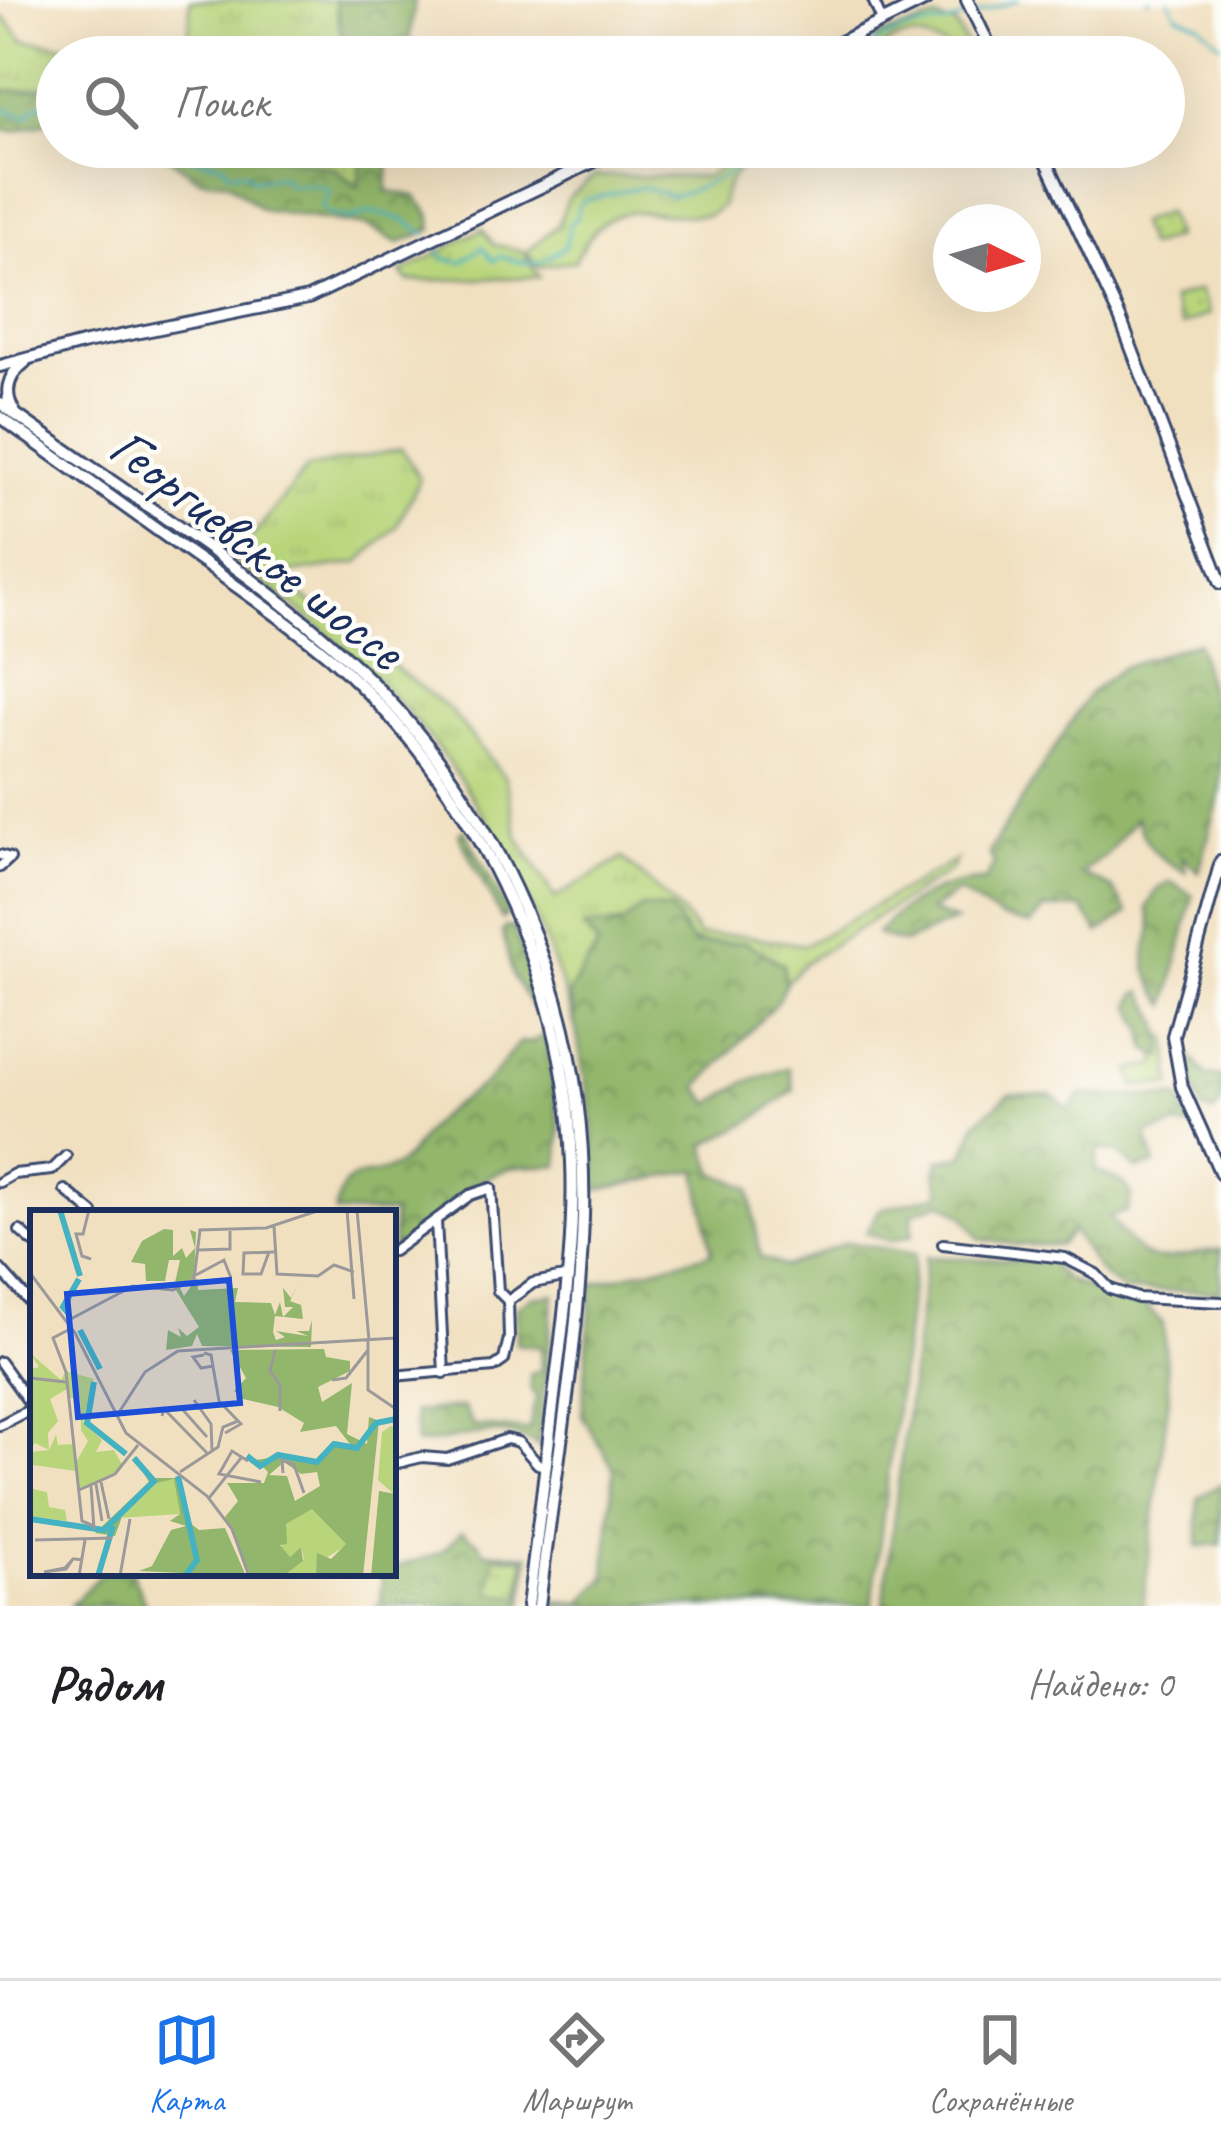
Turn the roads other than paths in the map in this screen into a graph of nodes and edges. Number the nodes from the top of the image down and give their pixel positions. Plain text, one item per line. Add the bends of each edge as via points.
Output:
1 (873, 0) edge
2 (926, 0) edge
3 (968, 2) edge
4 (883, 22) junction
5 (854, 36) edge
6 (984, 36) edge
7 (579, 168) edge
8 (1050, 168) edge
9 (35, 355) junction
10 (0, 366) edge
11 (0, 404) edge
12 (17, 416) junction
13 (0, 417) edge
14 (1221, 583) edge
15 (0, 855) edge
16 (1221, 861) edge
17 (0, 867) edge
18 (65, 1156) dead end
19 (1221, 1174) edge
20 (0, 1182) edge
21 (65, 1190) dead end
22 (88, 1210) edge
23 (436, 1220) junction
24 (20, 1232) dead end
25 (30, 1240) edge
26 (943, 1244) dead end
27 (396, 1249) edge
28 (0, 1269) edge
29 (568, 1276) junction
30 (508, 1301) junction
31 (1221, 1302) edge
32 (30, 1303) edge
33 (0, 1362) edge
34 (444, 1373) junction
35 (396, 1376) edge
36 (30, 1404) edge
37 (30, 1410) edge
38 (0, 1425) edge
39 (396, 1463) edge
40 (545, 1466) junction
41 (528, 1606) edge
42 (539, 1606) edge

1 - 4 street
2 - 4 main road
3 - 6 main road
4 - 5 main road
7 - 9 main road via 308,298
8 - 14 main road via 1120,318
9 - 10 main road
9 - 12 main road via 9,382
11 - 12 main road, Георгиевское шоссе
12 - 42 main road, Георгиевское шоссе via 265,592 370,680 453,779 523,904 567,1040 583,1187 579,1287
13 - 29 main road, Георгиевское шоссе via 331,658 414,746 462,813 511,902 550,1015 572,1162
15 - 17 street via 10,858
16 - 19 main road via 1173,1036 1182,1087
18 - 20 street via 52,1170
21 - 22 street
23 - 27 street
23 - 30 street via 491,1188 498,1291
23 - 34 street
24 - 25 street
26 - 31 street via 1065,1258 1138,1298
28 - 32 street
29 - 30 street via 533,1283
29 - 40 main road, Георгиевское шоссе
30 - 34 street via 504,1360
33 - 36 street
34 - 35 street
37 - 38 street
39 - 40 street via 447,1460 507,1439
40 - 41 main road, Георгиевское шоссе

